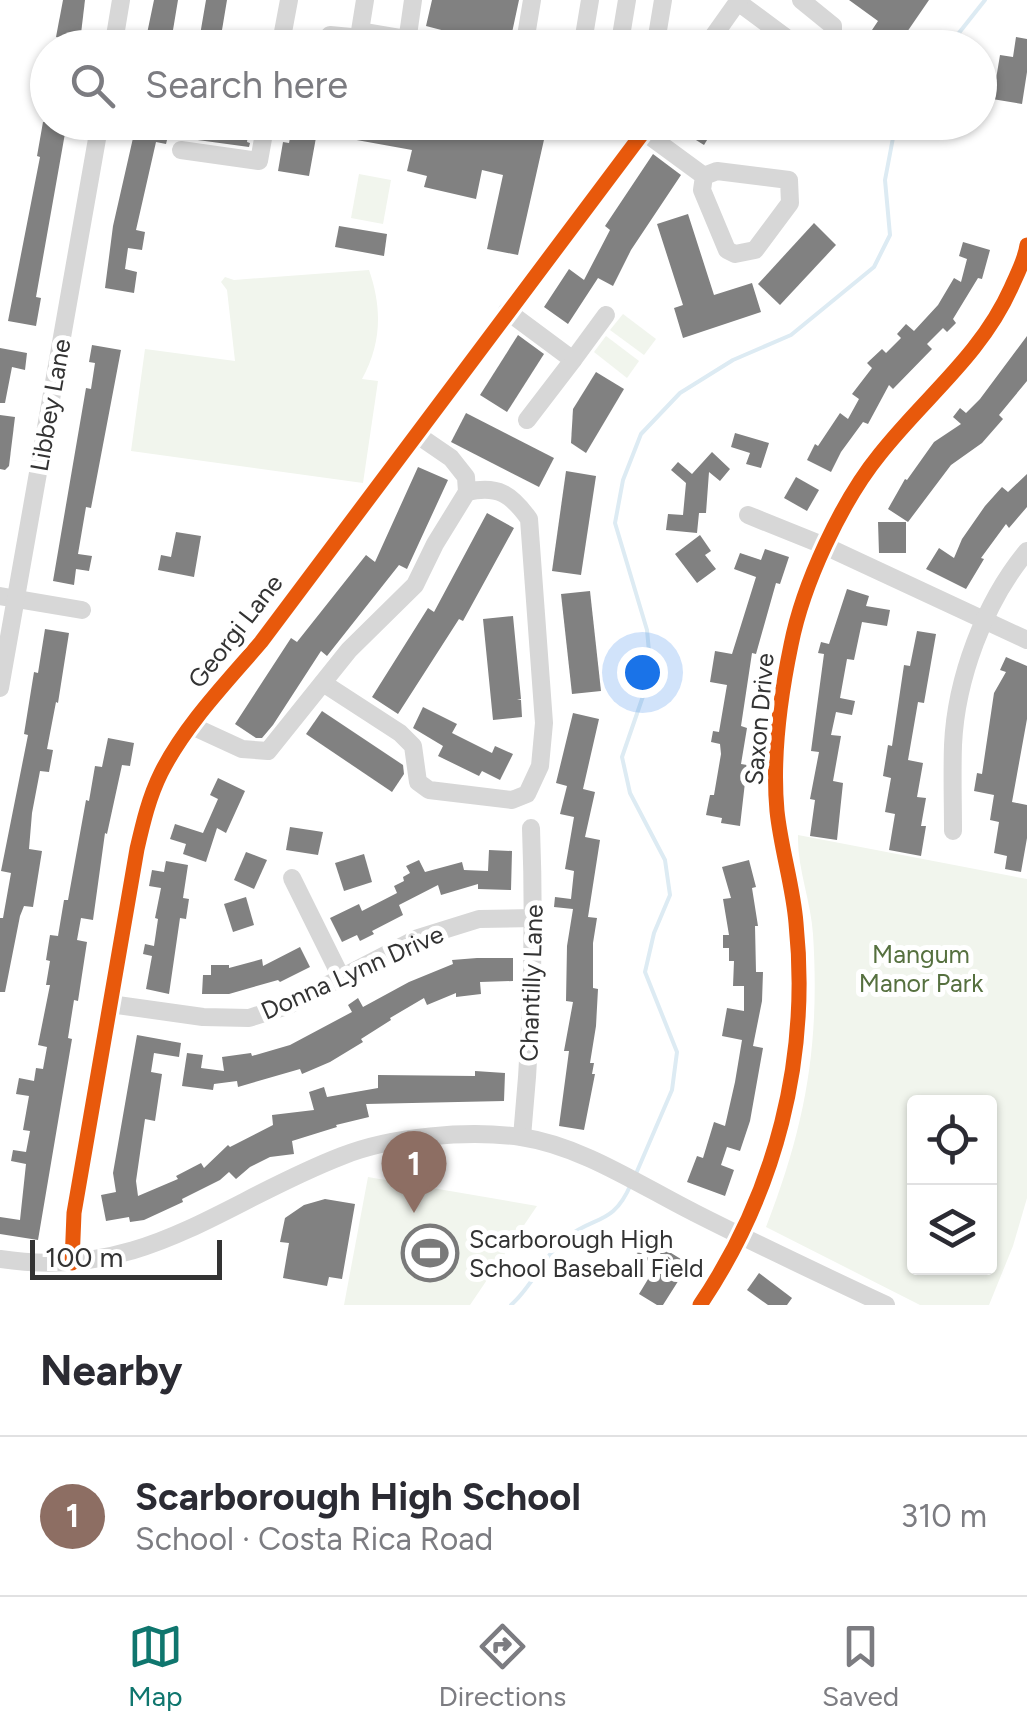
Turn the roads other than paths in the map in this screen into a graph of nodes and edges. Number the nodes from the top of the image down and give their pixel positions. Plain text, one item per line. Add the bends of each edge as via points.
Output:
1 (121, 0) edge
2 (289, 0) edge
3 (365, 0) edge
4 (413, 0) edge
5 (532, 0) edge
6 (590, 0) edge
7 (628, 0) edge
8 (663, 0) edge
9 (801, 0) edge
10 (738, 1) edge
11 (116, 30) edge
12 (283, 30) edge
13 (356, 30) edge
14 (407, 30) edge
15 (527, 30) edge
16 (585, 30) edge
17 (622, 30) edge
18 (659, 30) edge
19 (717, 30) edge
20 (776, 30) edge
21 (834, 30) edge
22 (97, 140) edge
23 (263, 140) edge
24 (637, 140) edge
25 (662, 140) edge
26 (181, 150) dead end
27 (704, 176) junction
28 (1027, 246) edge
29 (507, 311) junction
30 (606, 315) dead end
31 (572, 360) junction
32 (527, 420) dead end
33 (416, 434) junction
34 (472, 486) junction
35 (748, 516) dead end
36 (826, 546) junction
37 (1027, 552) edge
38 (8, 597) edge
39 (82, 610) dead end
40 (985, 621) junction
41 (1027, 640) edge
42 (323, 682) junction
43 (0, 688) edge
44 (192, 726) junction
45 (531, 828) dead end
46 (953, 831) dead end
47 (292, 878) dead end
48 (535, 918) junction
49 (341, 977) junction
50 (110, 1004) junction
51 (522, 1137) junction
52 (741, 1236) junction
53 (0, 1259) edge
54 (72, 1262) junction
55 (700, 1305) edge
56 (886, 1305) edge

1 - 11 street
2 - 12 street
3 - 13 street
4 - 14 street
5 - 15 street
6 - 16 street
7 - 17 street
8 - 18 street
9 - 21 street
10 - 19 street
10 - 20 street
22 - 38 street, Libbey Lane
23 - 26 street via 259,161
24 - 29 street, Georgi Lane
25 - 27 street
27 - 27 street via 717,171 789,180 790,203 755,250 735,254 727,250 702,190
28 - 36 street, Saxon Drive via 997,319 954,376 880,453
29 - 31 street
29 - 33 street, Georgi Lane
30 - 31 street
31 - 32 street
33 - 34 street via 451,458
33 - 44 street, Georgi Lane
34 - 42 street via 415,584
34 - 42 street via 512,497 528,519 544,722 540,766 527,794 512,800 429,790 418,782 413,746
35 - 36 street
36 - 40 street
36 - 52 street, Saxon Drive via 791,643 777,736 776,806 796,920 800,1014 776,1151
37 - 40 street
38 - 39 street
38 - 43 street, Libbey Lane
40 - 41 street
40 - 46 street via 953,742
42 - 44 street via 268,751 242,749
44 - 50 street, Georgi Lane via 161,772 146,810
45 - 48 street, Chantilly Lane
47 - 49 street
48 - 49 street, Donna Lynn Drive via 479,919 418,938
48 - 51 street, Chantilly Lane
49 - 50 street, Donna Lynn Drive via 248,1018
50 - 54 street, Georgi Lane via 74,1213
51 - 52 street via 577,1154
51 - 54 street via 376,1144 169,1240
52 - 55 street, Saxon Drive
52 - 56 street
53 - 54 street

